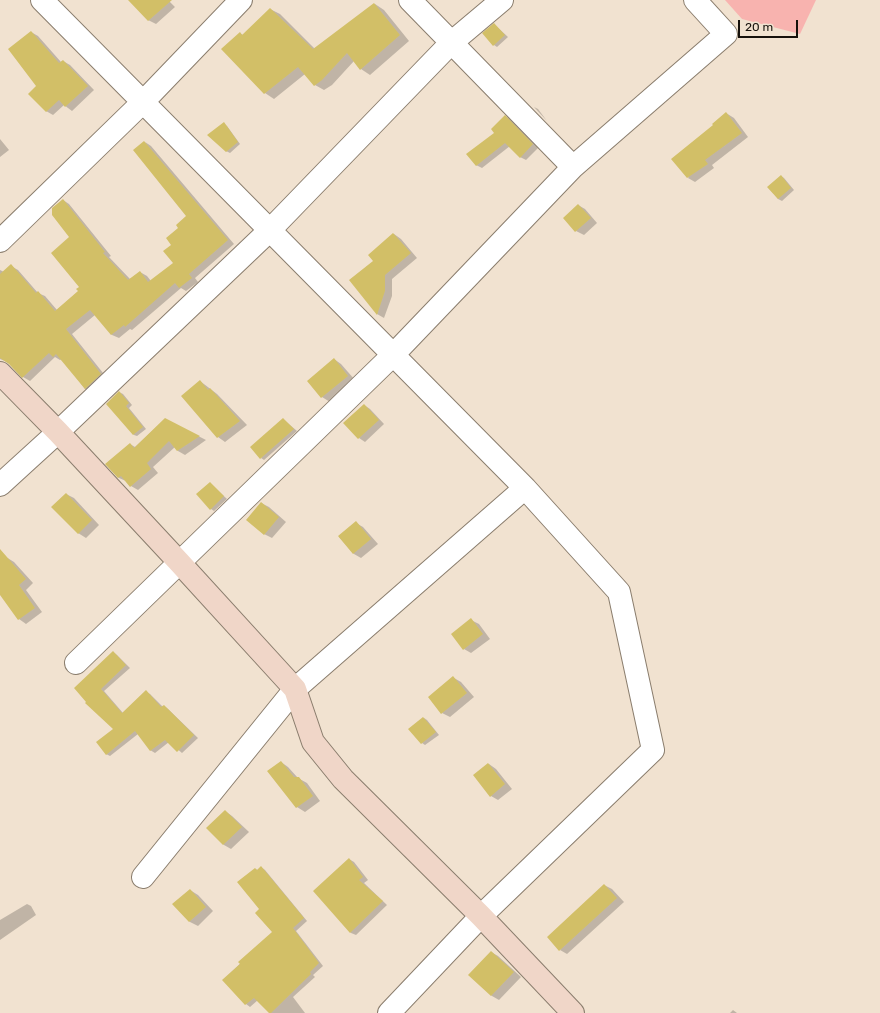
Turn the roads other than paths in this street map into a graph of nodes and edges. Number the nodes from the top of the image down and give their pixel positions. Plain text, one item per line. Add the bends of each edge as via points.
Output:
1 (42, 0) edge
2 (241, 0) edge
3 (410, 0) edge
4 (502, 0) edge
5 (695, 0) edge
6 (451, 43) junction
7 (143, 102) junction
8 (573, 167) junction
9 (270, 230) junction
10 (0, 241) edge
11 (393, 355) junction
12 (0, 373) edge
13 (58, 432) junction
14 (0, 485) edge
15 (525, 488) junction
16 (179, 562) junction
17 (76, 663) dead end
18 (295, 689) junction
19 (143, 877) dead end
20 (481, 916) junction
21 (389, 1013) edge
22 (573, 1013) edge

1 - 7 street
2 - 7 street
3 - 6 street
4 - 6 street
5 - 8 street via 726,34
6 - 8 street
6 - 9 street
7 - 9 street
7 - 10 street
8 - 11 street
9 - 11 street
9 - 13 street
11 - 15 street
11 - 16 street
12 - 13 street
13 - 14 street
13 - 16 street
15 - 18 street
15 - 20 street via 619,592 653,750
16 - 17 street
16 - 18 street
18 - 19 street
18 - 20 street via 314,742 343,779
20 - 21 street
20 - 22 street

